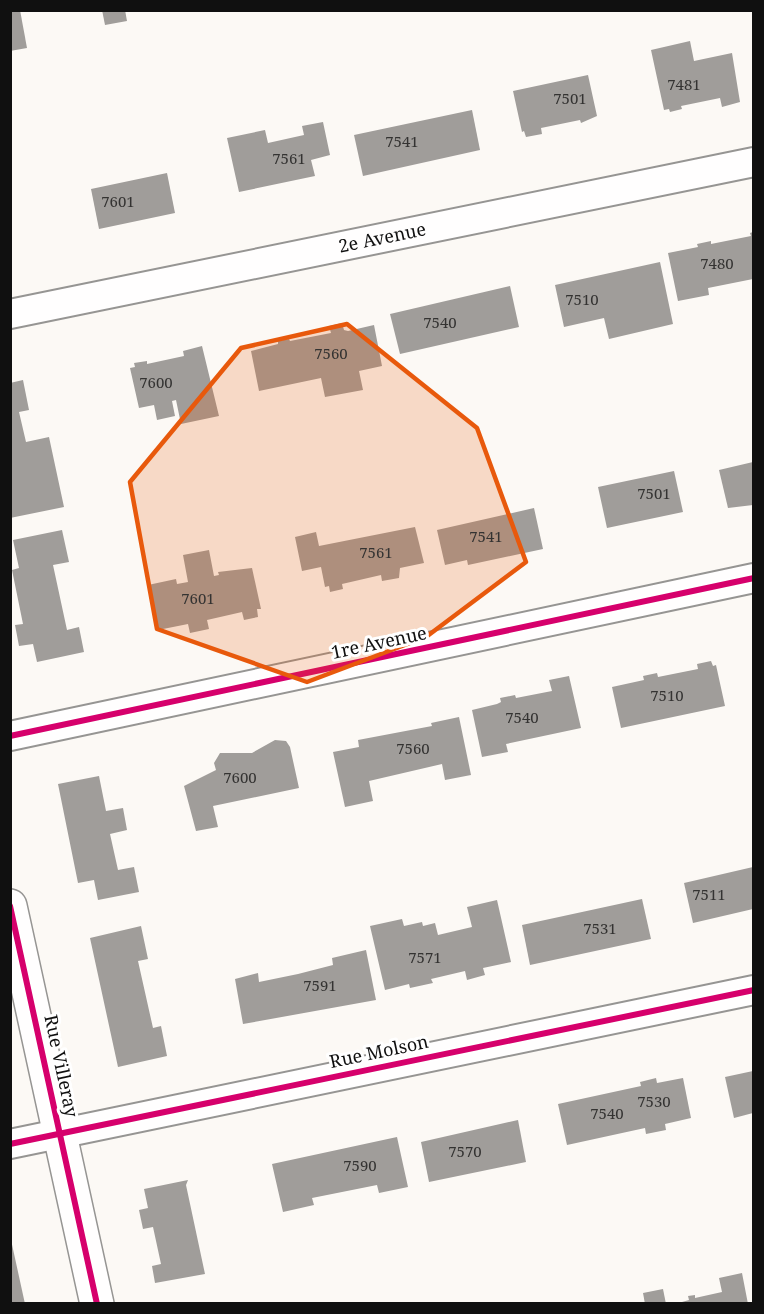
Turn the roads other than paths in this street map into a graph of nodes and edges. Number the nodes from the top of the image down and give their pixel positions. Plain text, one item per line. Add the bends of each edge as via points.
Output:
1 (753, 162) edge
2 (10, 314) edge
3 (753, 578) edge
4 (10, 736) edge
5 (10, 906) edge
6 (753, 990) edge
7 (60, 1134) junction
8 (10, 1144) edge
9 (97, 1304) edge

1 - 2 street, 2e Avenue
3 - 4 street, 1re Avenue
5 - 7 street, Rue Villeray
6 - 7 street, Rue Molson
7 - 8 street, Rue Molson
7 - 9 street, Rue Villeray

